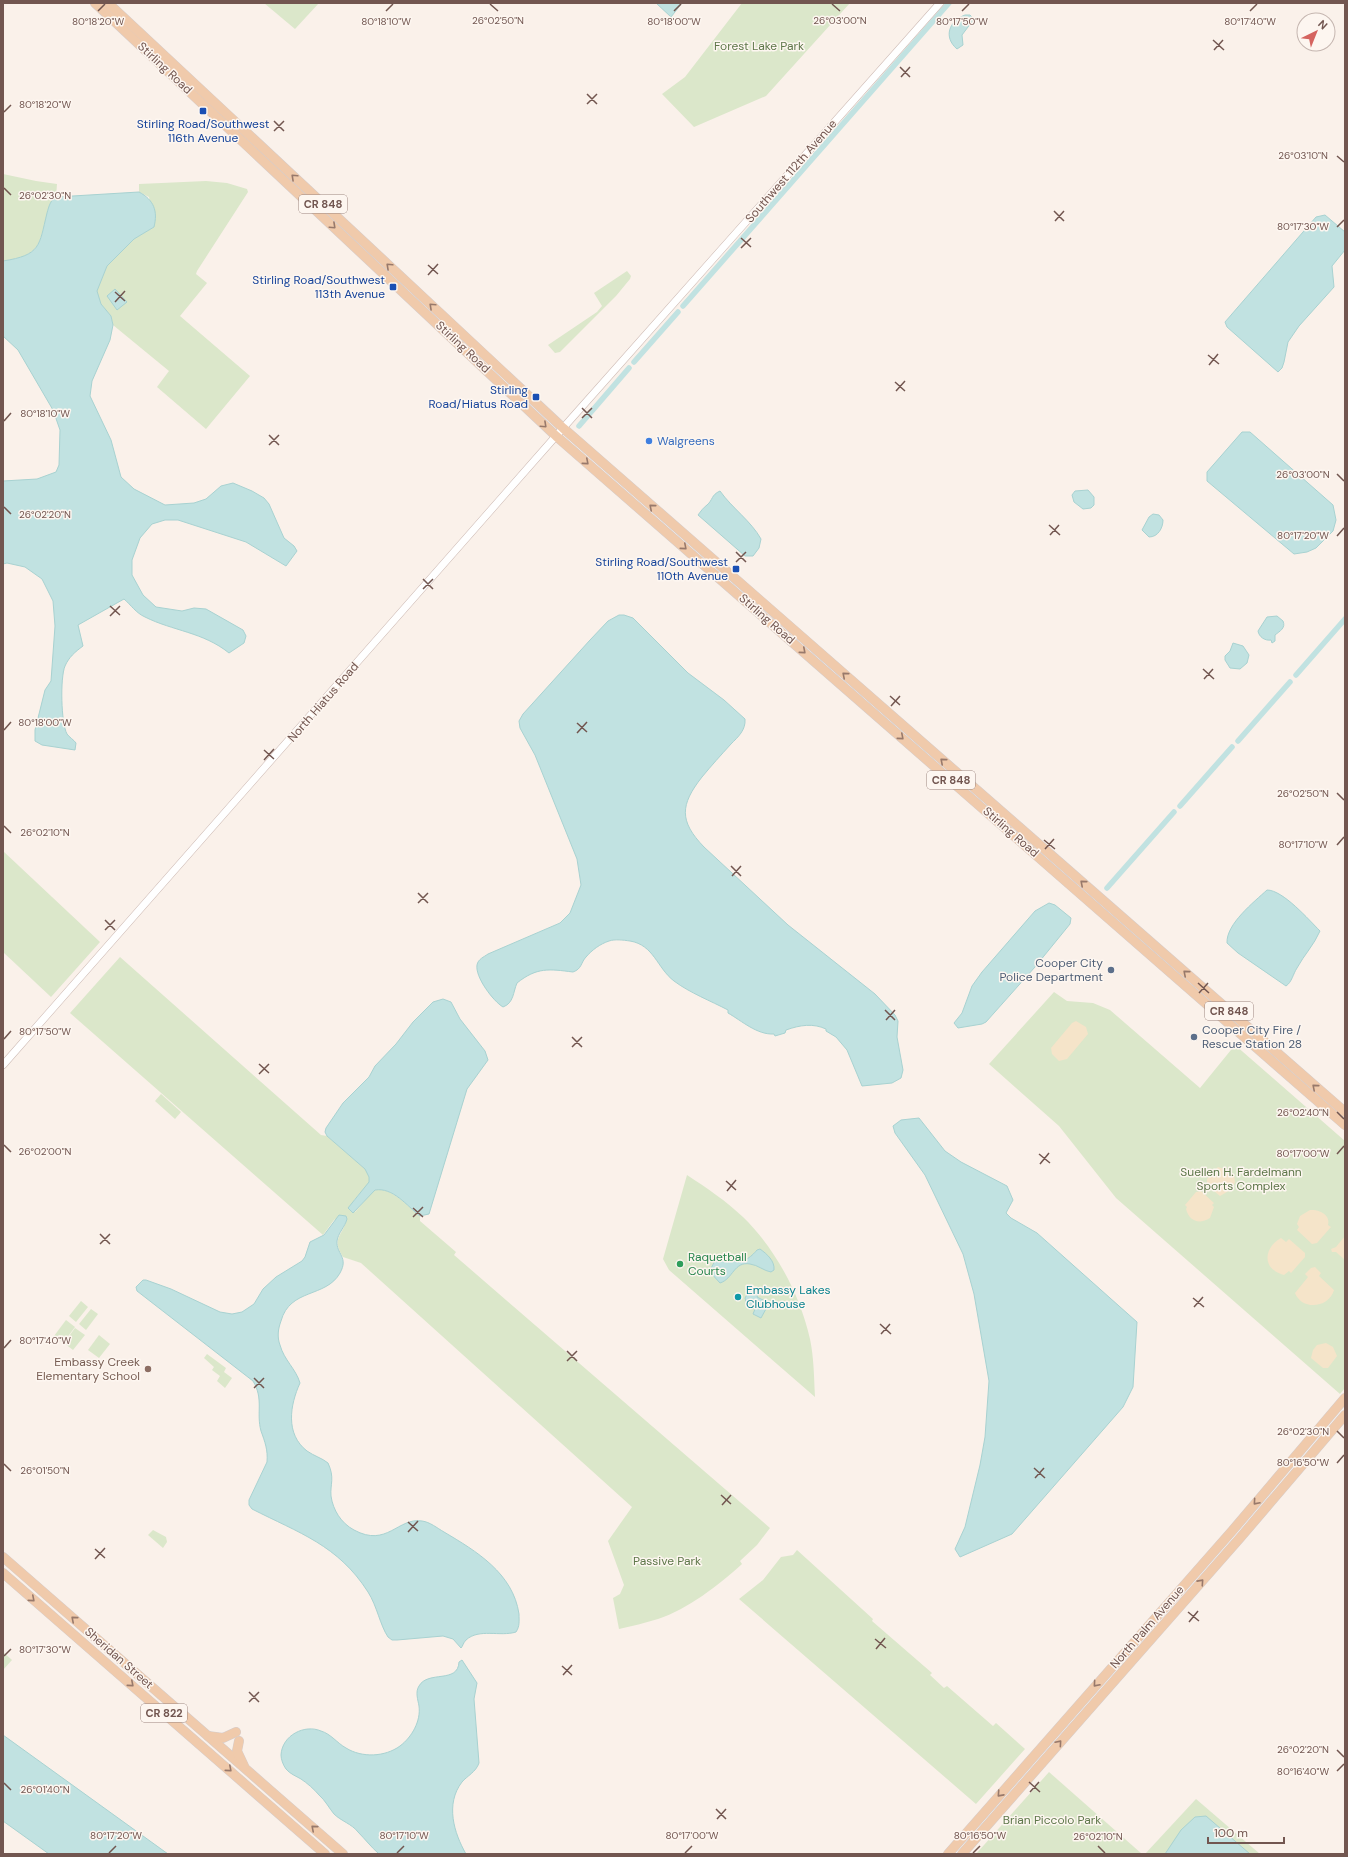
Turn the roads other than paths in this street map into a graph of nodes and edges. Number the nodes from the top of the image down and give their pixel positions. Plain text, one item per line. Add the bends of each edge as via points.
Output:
1 (95, 3) edge
2 (108, 3) edge
3 (940, 3) edge
4 (563, 428) junction
5 (556, 436) junction
6 (3, 1065) edge
7 (1345, 1112) edge
8 (1345, 1125) edge
9 (1345, 1398) edge
10 (1345, 1415) edge
11 (1268, 1489) junction
12 (1276, 1496) junction
13 (3, 1557) edge
14 (3, 1573) edge
15 (61, 1608) junction
16 (53, 1617) junction
17 (208, 1736) junction
18 (1026, 1765) junction
19 (245, 1769) junction
20 (1034, 1772) junction
21 (326, 1854) edge
22 (343, 1854) edge
23 (948, 1854) edge
24 (962, 1854) edge

1 -> 5 main road, Stirling Road / CR 848
4 -> 2 main road, Stirling Road / CR 848
3 - 4 street, Southwest 112th Avenue
4 - 5 street, North Hiatus Road
7 -> 4 main road, Stirling Road / CR 848
5 - 6 street, North Hiatus Road
5 -> 8 main road, Stirling Road / CR 848
9 - 11 main road, North Palm Avenue
10 - 12 main road, North Palm Avenue
11 - 12 main road
11 -> 18 main road, North Palm Avenue
20 -> 12 main road, North Palm Avenue
13 - 15 main road, Sheridan Street / CR 822
14 -> 16 main road, Sheridan Street / CR 822
15 - 16 main road
17 -> 15 main road, Sheridan Street / CR 822
16 -> 21 main road, Sheridan Street / CR 822
17 - 19 main road, Sheridan Street / CR 822
17 - 19 main road via 238,1736 238,1751
18 - 20 main road
18 -> 23 main road, North Palm Avenue
22 -> 19 main road, Sheridan Street / CR 822
20 - 24 main road, North Palm Avenue

